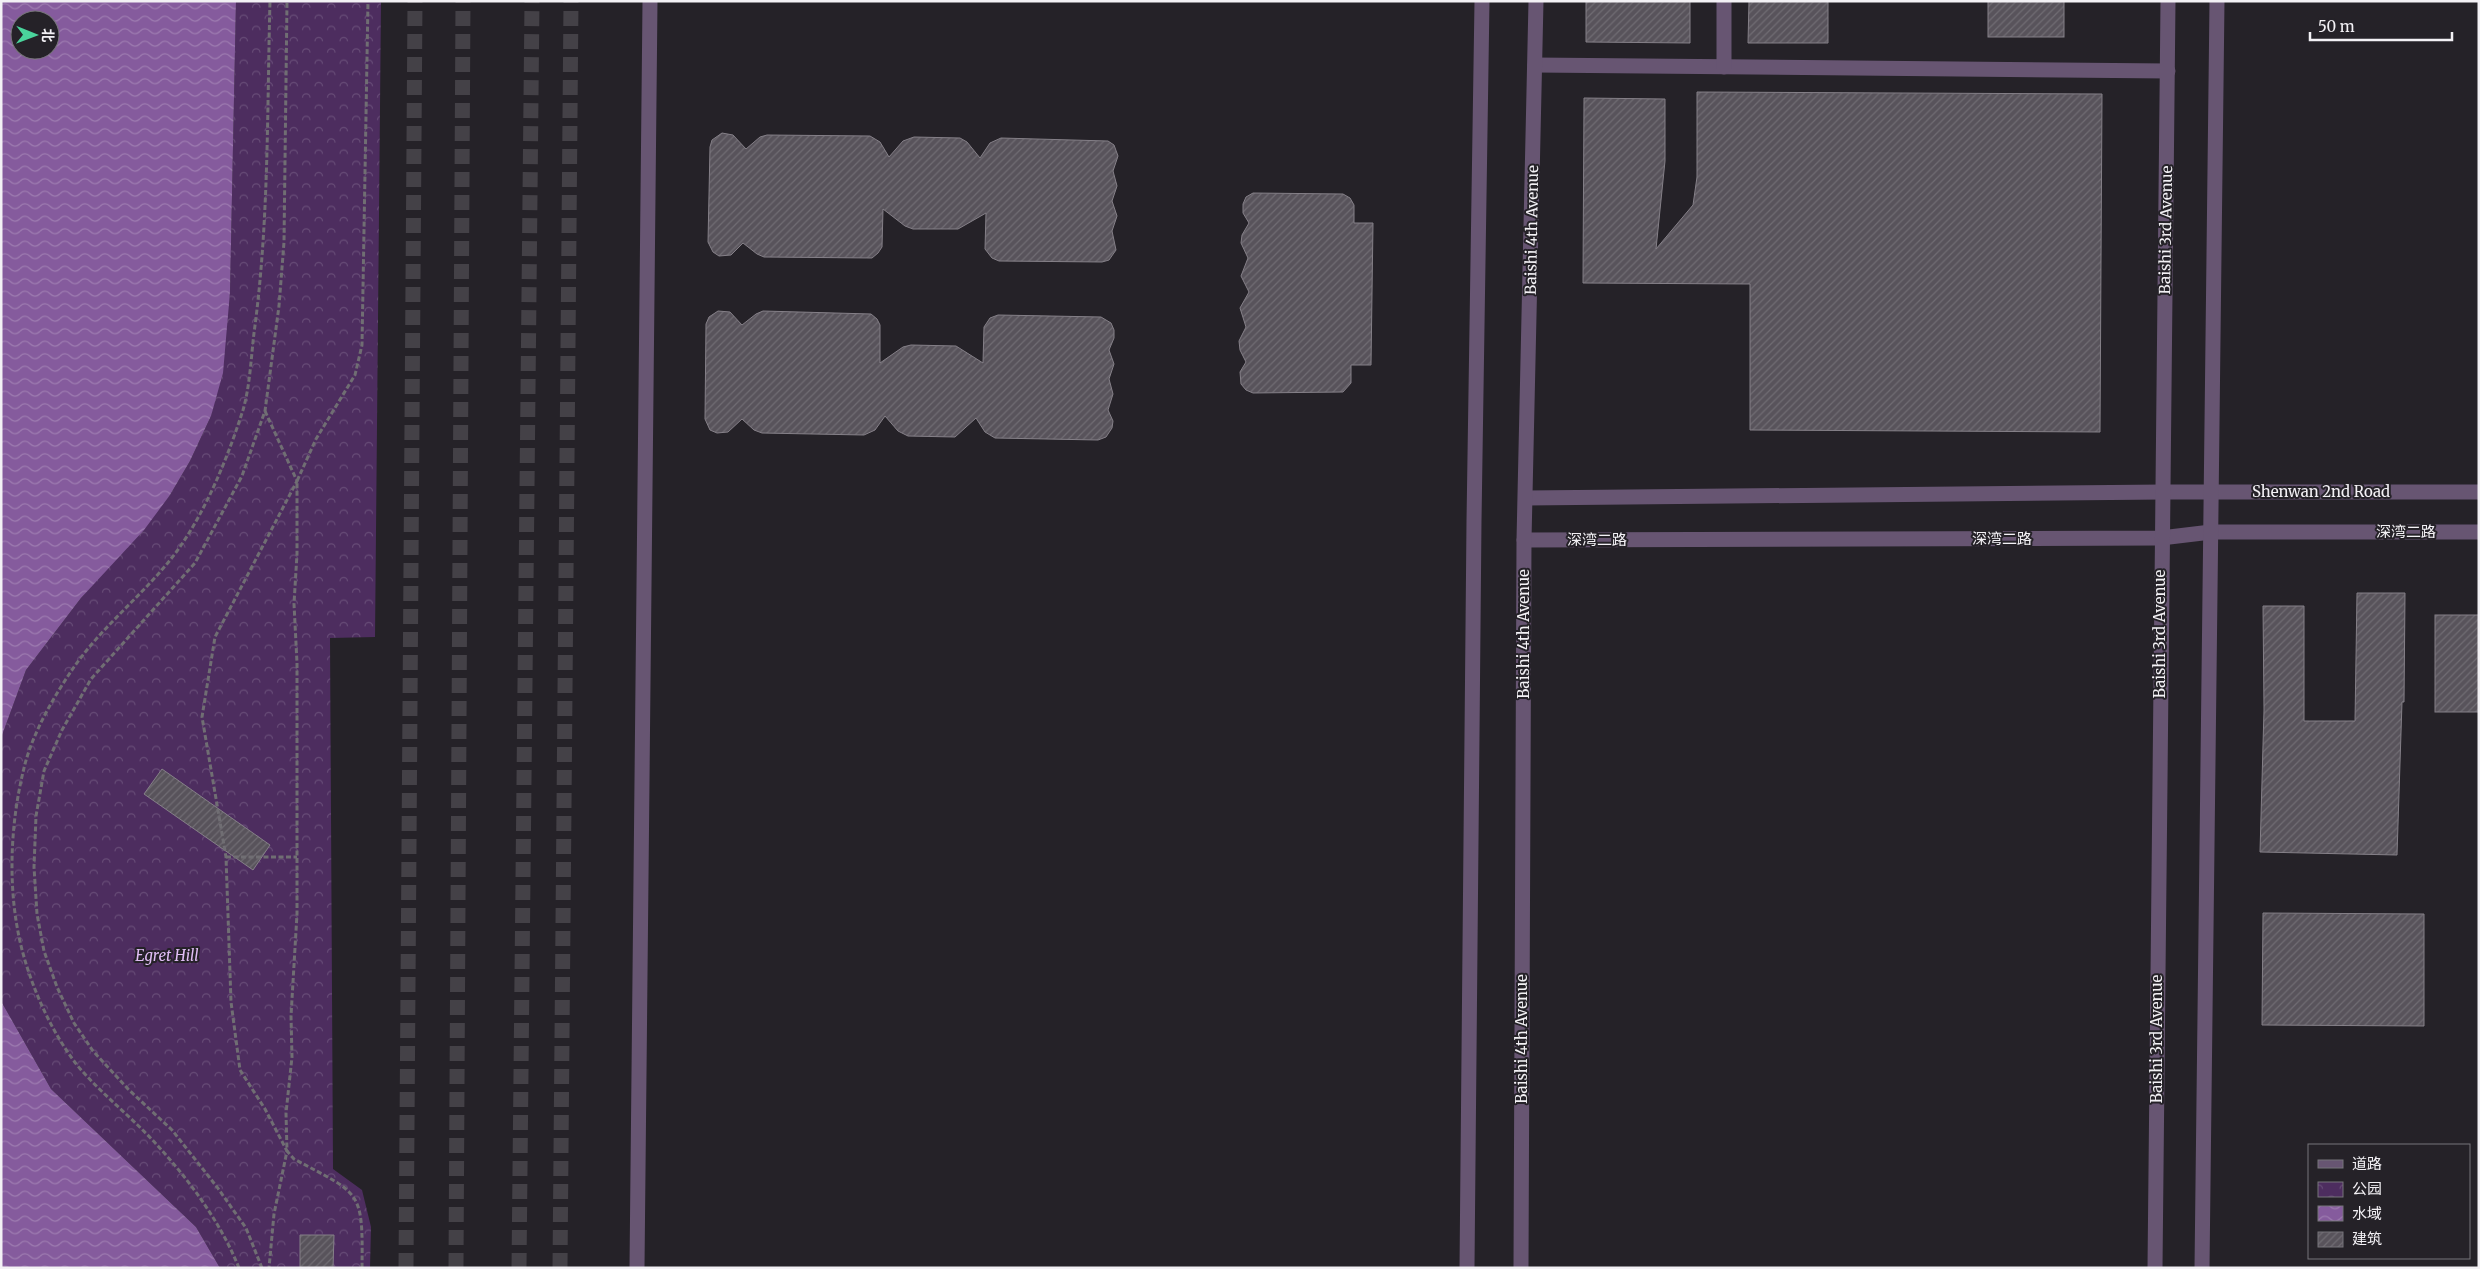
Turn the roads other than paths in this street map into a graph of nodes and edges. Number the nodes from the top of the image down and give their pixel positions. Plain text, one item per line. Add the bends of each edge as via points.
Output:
1 (650, 1) edge
2 (1482, 1) edge
3 (1536, 1) edge
4 (1724, 1) edge
5 (2168, 1) edge
6 (2217, 1) edge
7 (1535, 65) junction
8 (1724, 67) junction
9 (2168, 71) junction
10 (2163, 492) junction
11 (2211, 492) junction
12 (2479, 492) edge
13 (1526, 498) junction
14 (2211, 532) junction
15 (2479, 532) edge
16 (2161, 538) junction
17 (1524, 540) junction
18 (637, 1268) edge
19 (1467, 1268) edge
20 (1521, 1268) edge
21 (2155, 1268) edge
22 (2202, 1268) edge

1 - 18 street
2 - 19 street
3 - 7 street, Baishi 4th Avenue
4 - 8 street
5 - 9 street, Baishi 3rd Avenue
6 - 11 street
7 - 8 street
7 - 13 street, Baishi 4th Avenue
8 - 9 street
9 - 10 street, Baishi 3rd Avenue
10 - 11 street, Shenwan 2nd Road
10 - 13 street
10 - 16 street, Baishi 3rd Avenue
11 - 12 street, Shenwan 2nd Road
11 - 14 street
13 - 17 street, Baishi 4th Avenue
14 - 15 street, 深湾二路
14 - 16 street, 深湾二路
14 - 22 street
16 - 17 street, 深湾二路
16 - 21 street, Baishi 3rd Avenue
17 - 20 street, Baishi 4th Avenue

